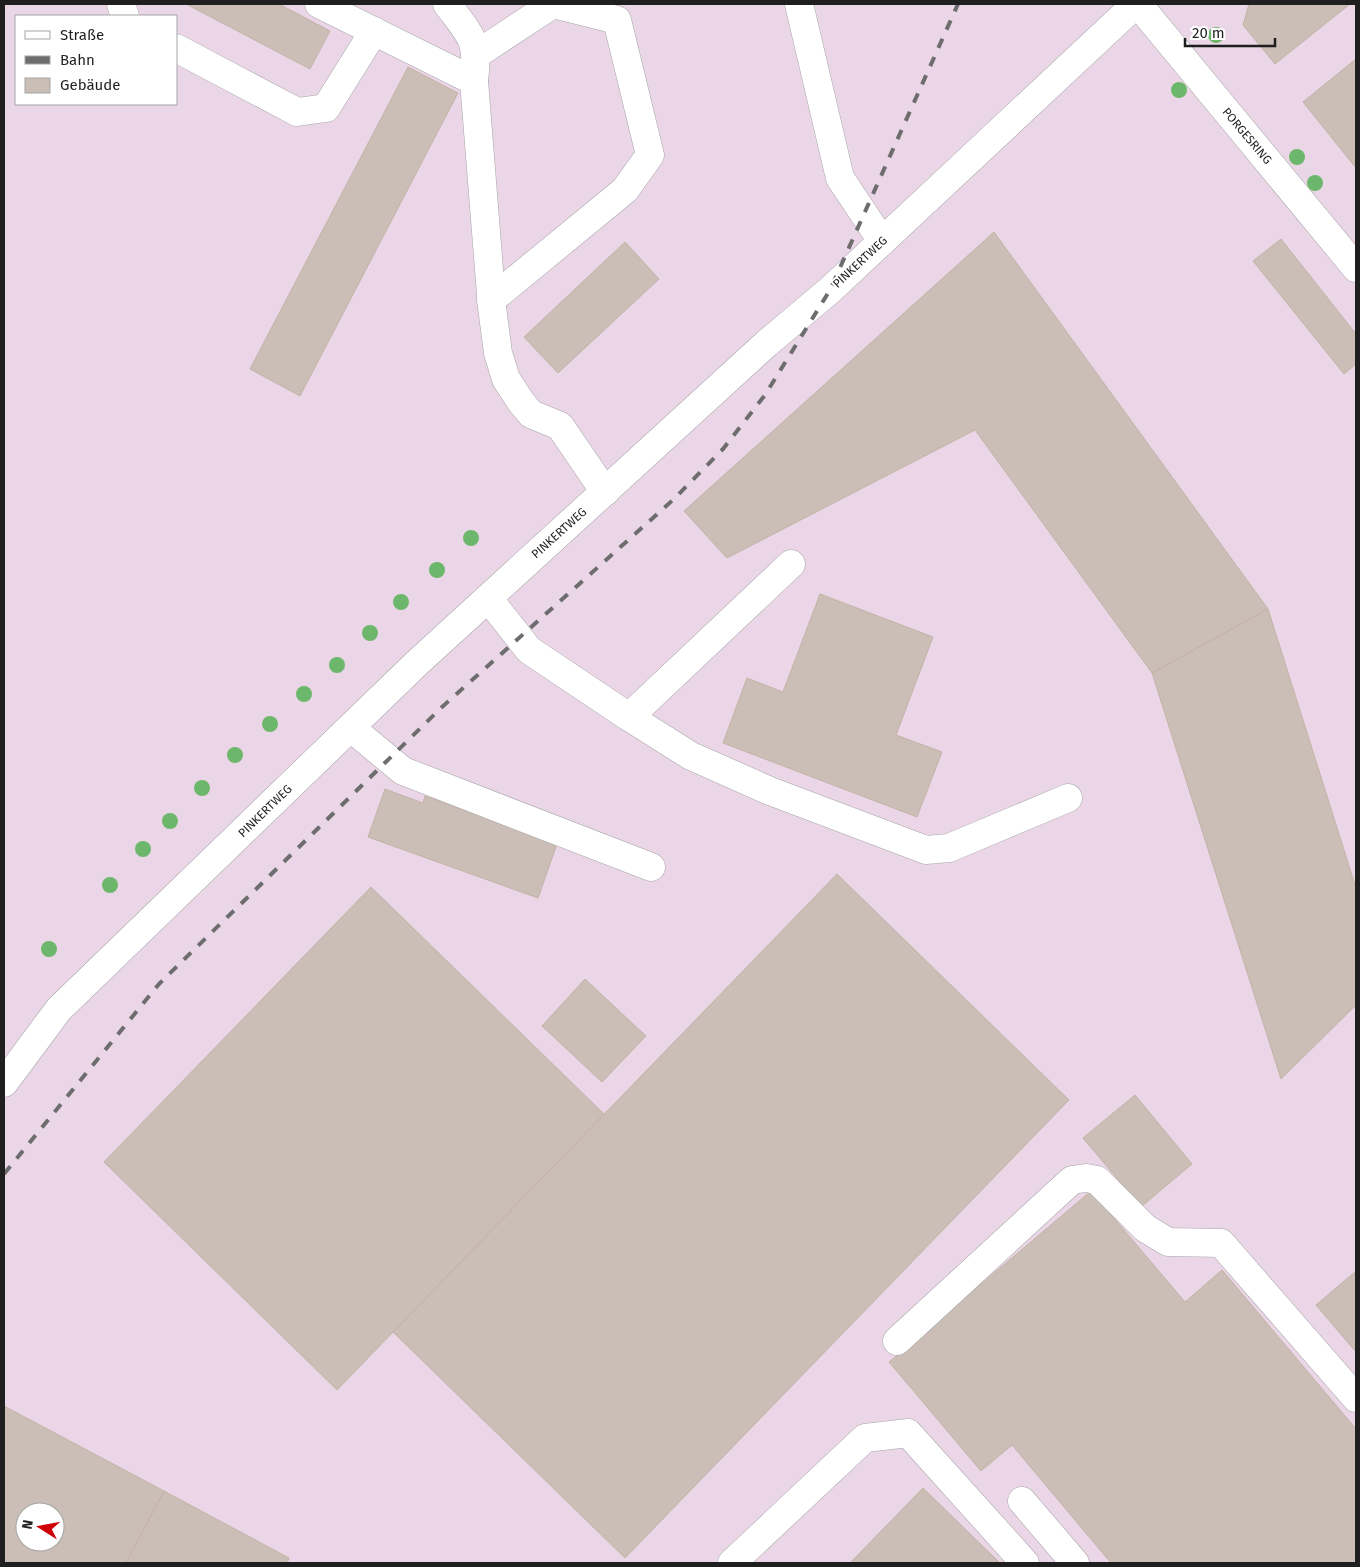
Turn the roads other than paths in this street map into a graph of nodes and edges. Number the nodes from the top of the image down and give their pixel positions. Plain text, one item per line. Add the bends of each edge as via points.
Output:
1 (319, 4) edge
2 (447, 4) edge
3 (799, 4) edge
4 (1137, 4) edge
5 (374, 31) junction
6 (178, 49) edge
7 (477, 54) junction
8 (474, 81) junction
9 (882, 241) junction
10 (1356, 268) edge
11 (492, 300) junction
12 (605, 492) junction
13 (792, 564) dead end
14 (488, 598) junction
15 (629, 717) junction
16 (351, 728) junction
17 (1068, 798) dead end
18 (651, 867) dead end
19 (4, 1083) edge
20 (897, 1341) dead end
21 (1356, 1398) edge
22 (1022, 1501) dead end
23 (732, 1563) edge
24 (1025, 1563) edge
25 (1075, 1563) edge

1 - 5 street
2 - 7 street via 472,39
3 - 9 street via 840,178
4 - 9 street, PINKERTWEG
4 - 10 street, PORGESRING
5 - 6 street via 326,108 297,112
5 - 8 street
7 - 8 street
7 - 11 street via 552,4 617,20 650,155 625,190
8 - 11 street
9 - 12 street, PINKERTWEG
11 - 12 street via 498,353 506,378 531,414 560,426
12 - 14 street, PINKERTWEG
13 - 15 street
14 - 15 street via 529,650
14 - 16 street, PINKERTWEG
15 - 17 street via 691,756 770,791 926,850 950,848
16 - 18 street via 403,771
16 - 19 street, PINKERTWEG via 59,1010
20 - 21 street via 1072,1180 1086,1178 1097,1180 1145,1228 1168,1242 1222,1243
22 - 25 street
23 - 24 street via 864,1438 908,1433

